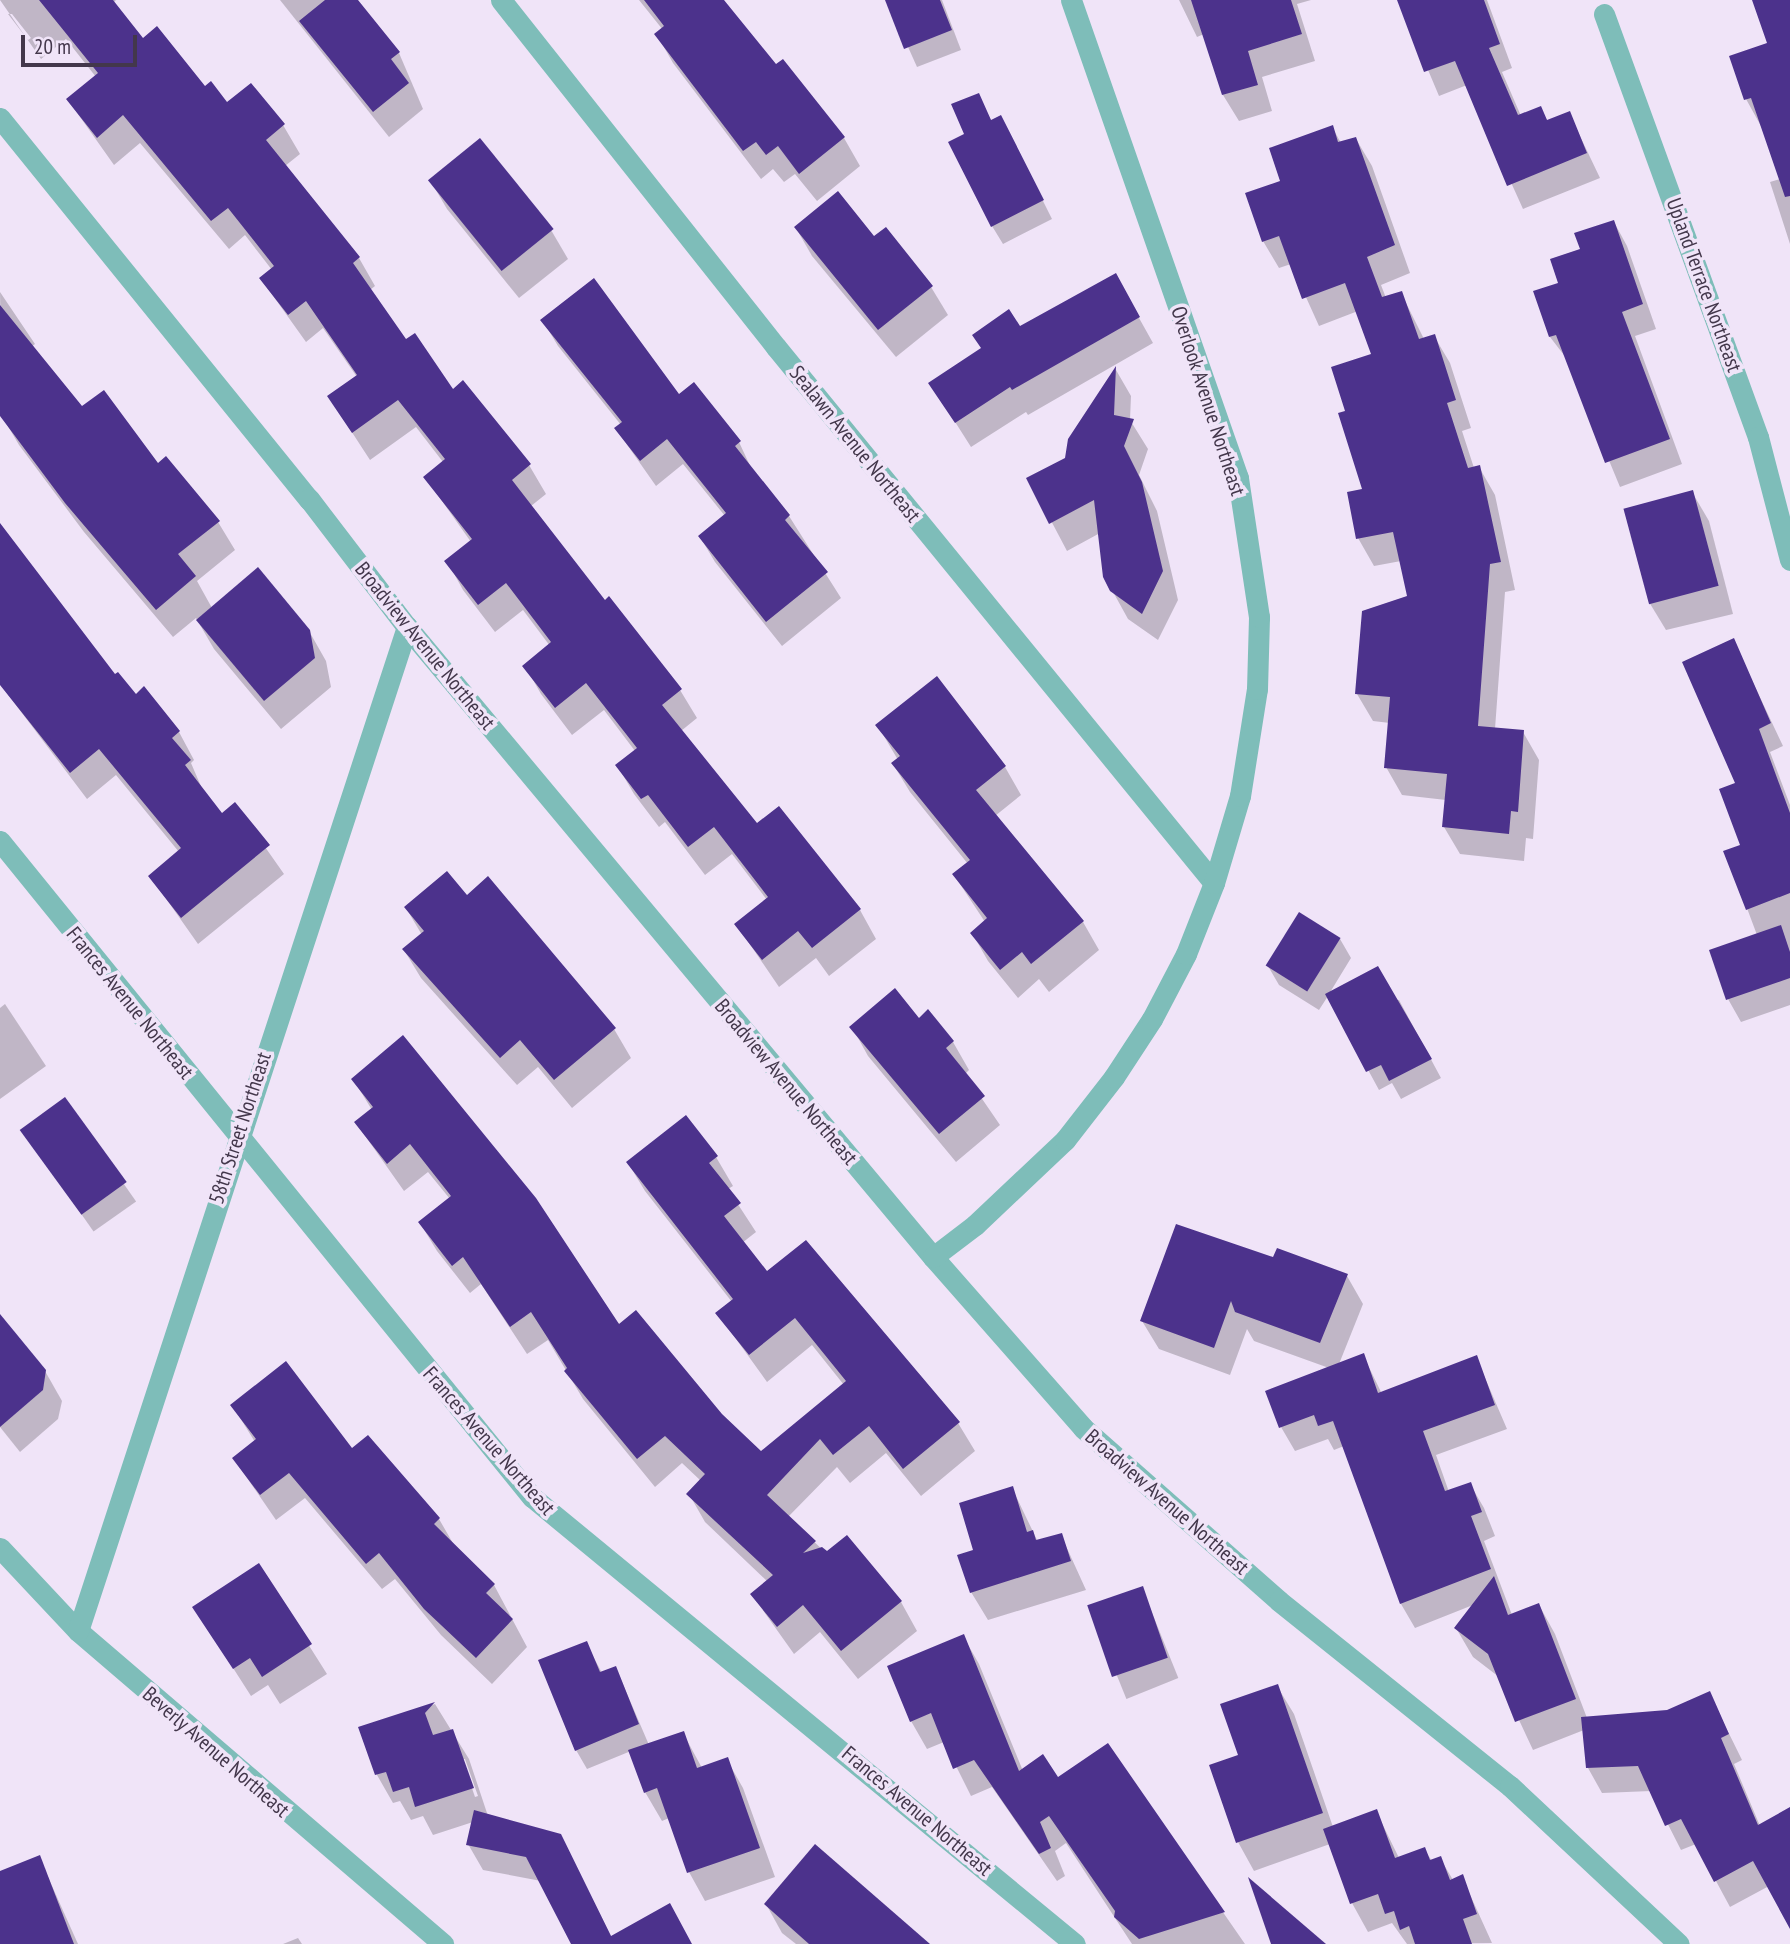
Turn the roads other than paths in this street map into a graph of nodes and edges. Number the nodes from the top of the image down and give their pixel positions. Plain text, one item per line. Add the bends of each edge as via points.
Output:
1 (501, 0) edge
2 (1071, 0) edge
3 (1604, 14) dead end
4 (0, 118) edge
5 (1790, 560) edge
6 (407, 627) junction
7 (0, 841) edge
8 (1214, 883) junction
9 (237, 1136) junction
10 (933, 1257) junction
11 (0, 1548) edge
12 (78, 1630) junction
13 (443, 1944) edge
14 (1075, 1944) edge
15 (1679, 1944) edge

1 - 8 street, Sealawn Avenue Northeast via 776,347
2 - 8 street, Overlook Avenue Northeast via 1238,478 1251,554 1259,617 1257,690 1240,796
3 - 5 street, Upland Terrace Northeast via 1758,437
4 - 6 street, Broadview Avenue Northeast
6 - 9 street, 58th Street Northeast
6 - 10 street, Broadview Avenue Northeast
7 - 9 street, Frances Avenue Northeast
8 - 10 street, Overlook Avenue Northeast via 1180,965 1114,1077 1065,1140 1015,1189
9 - 12 street, 58th Street Northeast
9 - 14 street, Frances Avenue Northeast via 533,1497
10 - 15 street, Broadview Avenue Northeast via 1083,1428 1279,1601 1510,1786
11 - 12 street, Beverly Avenue Northeast
12 - 13 street, Beverly Avenue Northeast

